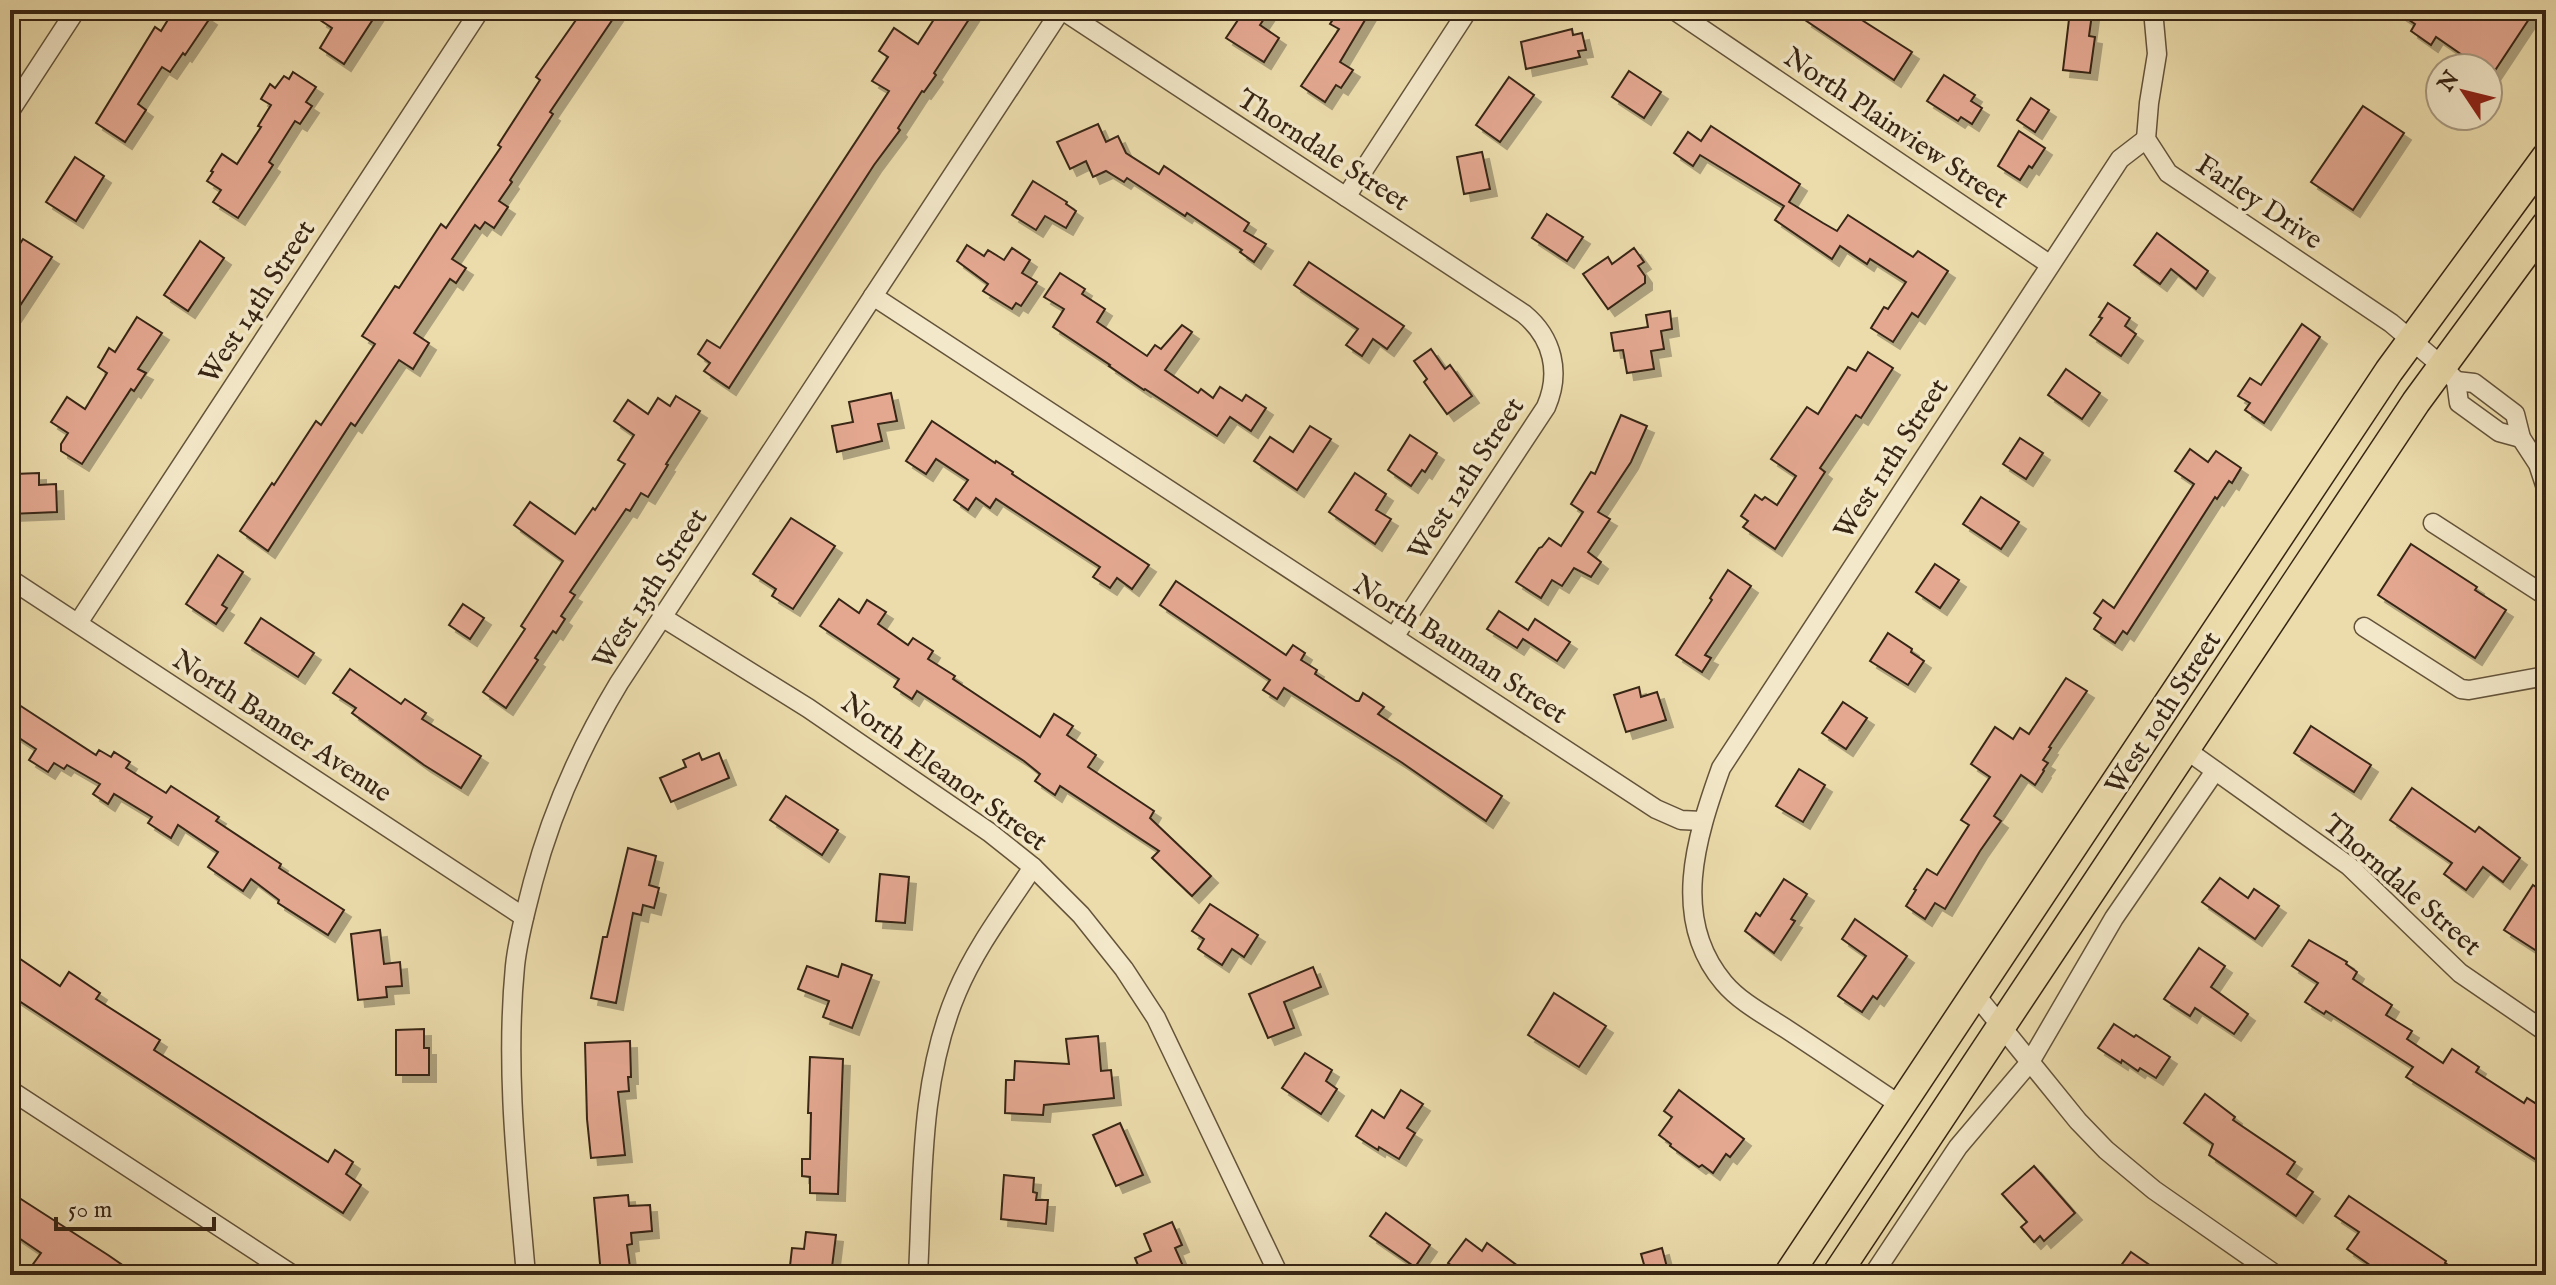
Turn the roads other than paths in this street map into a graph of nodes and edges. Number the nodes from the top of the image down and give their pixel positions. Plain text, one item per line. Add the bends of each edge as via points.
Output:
1 (76, 10) edge
2 (480, 10) edge
3 (1062, 10) edge
4 (1468, 10) edge
5 (1674, 10) edge
6 (2153, 10) edge
7 (10, 111) edge
8 (2146, 139) junction
9 (2546, 157) edge
10 (1346, 197) junction
11 (2546, 225) edge
12 (2049, 264) junction
13 (873, 296) junction
14 (2411, 340) junction
15 (1547, 342) joint
16 (2449, 373) junction
17 (2546, 488) edge
18 (2433, 523) dead end
19 (10, 579) edge
20 (2546, 596) edge
21 (662, 617) junction
22 (78, 623) junction
23 (2364, 627) dead end
24 (1394, 637) junction
25 (2546, 676) edge
26 (2185, 749) junction
27 (2215, 771) junction
28 (1702, 821) junction
29 (1033, 867) junction
30 (524, 917) junction
31 (1975, 994) junction
32 (2001, 1027) junction
33 (2546, 1032) edge
34 (2030, 1062) junction
35 (10, 1090) edge
36 (1900, 1105) junction
37 (293, 1275) edge
38 (526, 1275) edge
39 (918, 1275) edge
40 (1279, 1275) edge
41 (1788, 1275) edge
42 (1836, 1275) edge
43 (1873, 1275) edge
44 (2276, 1275) edge

1 - 7 street
2 - 22 street, West 14th Street
3 - 10 street, Thorndale Street
3 - 13 street, West 13th Street
4 - 10 street
5 - 12 street, North Plainview Street
6 - 8 street via 2157,54
8 - 12 street, West 11th Street via 2120,159
8 - 14 street, Farley Drive via 2168,173
9 - 14 main road, West 10th Street
10 - 15 street, Thorndale Street via 1524,314
11 - 16 main road, West 10th Street
12 - 28 street, West 11th Street via 1721,768
13 - 21 street, West 13th Street
13 - 24 street, North Bauman Street
14 - 16 street, Farley Drive
14 - 31 main road, West 10th Street
15 - 24 street, West 12th Street via 1554,371 1546,407
16 - 17 street, Farley Drive via 2459,403 2499,432 2521,438
16 - 26 main road, West 10th Street
18 - 20 street
19 - 22 street, North Banner Avenue
21 - 29 street, North Eleanor Street via 808,708
21 - 30 street, West 13th Street via 572,768 544,841
22 - 30 street, North Banner Avenue
23 - 25 street via 2461,689
24 - 28 street, North Bauman Street via 1664,814
26 - 27 street, Thorndale Street
26 - 32 main road, West 10th Street
27 - 33 street, Thorndale Street via 2349,866 2460,973
27 - 34 street via 2114,918
28 - 36 street via 1694,857 1693,915 1714,969 1740,998
29 - 39 street via 974,958 939,1041 926,1121
29 - 40 street, North Eleanor Street via 1100,937 1156,1018
30 - 38 street, West 13th Street via 515,966 511,1059
31 - 32 street
31 - 36 main road, West 10th Street
32 - 34 street
32 - 42 main road, West 10th Street
34 - 43 street via 1958,1147
34 - 44 street via 2121,1164
35 - 37 street
36 - 41 main road, West 10th Street

